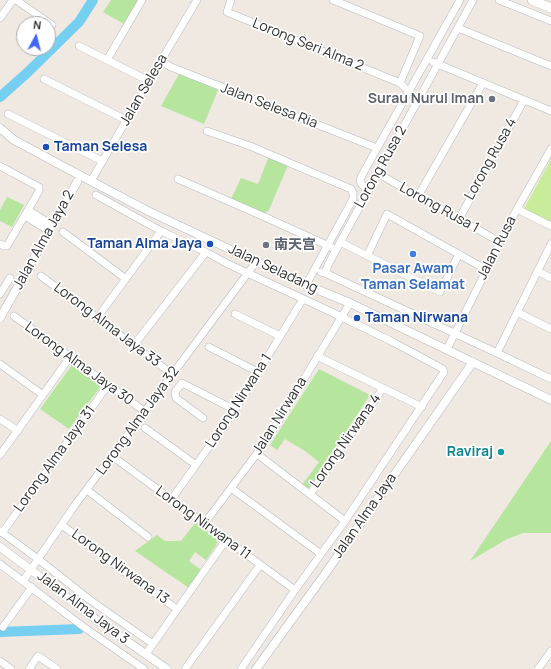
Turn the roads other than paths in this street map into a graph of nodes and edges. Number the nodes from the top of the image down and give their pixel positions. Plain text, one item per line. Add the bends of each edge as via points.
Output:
1 (14, 0) edge
2 (142, 0) edge
3 (197, 0) edge
4 (231, 0) edge
5 (333, 0) edge
6 (460, 0) edge
7 (473, 0) edge
8 (499, 0) edge
9 (532, 0) edge
10 (551, 8) edge
11 (38, 16) edge
12 (0, 18) edge
13 (551, 21) edge
14 (458, 28) junction
15 (79, 46) dead end
16 (107, 60) junction
17 (427, 60) junction
18 (161, 61) junction
19 (437, 64) junction
20 (551, 66) edge
21 (44, 79) dead end
22 (148, 81) junction
23 (400, 83) junction
24 (483, 83) junction
25 (409, 91) junction
26 (524, 100) junction
27 (551, 111) edge
28 (8, 114) dead end
29 (126, 120) junction
30 (0, 128) edge
31 (207, 131) dead end
32 (377, 148) junction
33 (551, 149) edge
34 (102, 161) junction
35 (0, 166) edge
36 (66, 168) junction
37 (377, 173) junction
38 (178, 179) dead end
39 (91, 181) junction
40 (77, 182) junction
41 (100, 186) junction
42 (369, 189) junction
43 (96, 195) dead end
44 (418, 196) junction
45 (353, 199) junction
46 (361, 203) junction
47 (517, 209) junction
48 (26, 213) junction
49 (459, 219) junction
50 (551, 226) edge
51 (51, 228) junction
52 (161, 231) junction
53 (64, 232) dead end
54 (340, 242) junction
55 (500, 242) junction
56 (0, 244) edge
57 (551, 244) edge
58 (328, 246) junction
59 (336, 250) junction
60 (206, 252) junction
61 (458, 254) junction
62 (367, 256) junction
63 (256, 262) junction
64 (314, 270) junction
65 (487, 270) junction
66 (537, 271) junction
67 (247, 273) junction
68 (325, 273) junction
69 (41, 276) dead end
70 (10, 278) dead end
71 (551, 278) edge
72 (126, 279) junction
73 (306, 286) junction
74 (0, 294) edge
75 (303, 299) junction
76 (350, 303) junction
77 (517, 312) junction
78 (235, 314) dead end
79 (14, 316) dead end
80 (341, 317) junction
81 (0, 318) edge
82 (97, 318) junction
83 (551, 329) edge
84 (455, 333) junction
85 (280, 336) junction
86 (134, 345) junction
87 (209, 347) dead end
88 (447, 349) junction
89 (496, 352) junction
90 (317, 356) junction
91 (70, 357) junction
92 (473, 362) junction
93 (0, 364) edge
94 (258, 372) junction
95 (172, 374) junction
96 (551, 379) edge
97 (108, 385) junction
98 (383, 388) junction
99 (43, 395) junction
100 (551, 400) edge
101 (422, 407) junction
102 (235, 410) junction
103 (144, 412) junction
104 (203, 418) dead end
105 (0, 419) edge
106 (145, 428) dead end
107 (18, 431) junction
108 (257, 454) junction
109 (0, 456) edge
110 (112, 456) junction
111 (196, 465) junction
112 (232, 488) junction
113 (87, 490) junction
114 (310, 494) junction
115 (170, 500) junction
116 (345, 521) junction
117 (62, 524) junction
118 (204, 524) junction
119 (1, 532) edge
120 (148, 537) dead end
121 (226, 540) junction
122 (0, 547) edge
123 (321, 554) junction
124 (38, 559) junction
125 (260, 565) junction
126 (1, 568) edge
127 (32, 570) junction
128 (23, 581) junction
129 (32, 587) junction
130 (295, 590) junction
131 (177, 609) junction
132 (94, 618) junction
133 (3, 627) dead end
134 (85, 628) junction
135 (153, 644) junction
136 (551, 652) edge
137 (146, 654) junction
138 (0, 661) edge
139 (12, 669) edge
140 (28, 669) edge
141 (57, 669) edge
142 (144, 669) edge
143 (167, 669) edge
144 (185, 669) edge
145 (241, 669) edge
146 (256, 669) edge
147 (538, 669) edge

1 - 11 street
1 - 12 street
2 - 16 street
3 - 18 street, Jalan Selesa
4 - 23 street, Lorong Seri Alma 2 via 227,12
5 - 23 street via 420,36
6 - 17 street
7 - 14 street, Lorong Rusa 2
8 - 13 street
9 - 10 main road
14 - 19 street, Lorong Rusa 2
14 - 20 street
15 - 16 street
16 - 22 street
17 - 19 street
17 - 25 street
18 - 22 street, Jalan Selesa
18 - 32 street, Jalan Selesa Ria
19 - 24 street
19 - 37 street, Lorong Rusa 2
21 - 29 street
22 - 29 street, Jalan Selesa
23 - 25 street
24 - 26 street
24 - 44 street
25 - 32 street
26 - 27 street
26 - 49 street, Lorong Rusa 4
28 - 34 street
29 - 34 street, Jalan Selesa
30 - 36 street, Jalan Seladang via 14,140
31 - 45 street via 250,146 346,187 353,193
32 - 42 street via 360,181
33 - 47 street, Jalan Rusa
34 - 39 street, Jalan Selesa
35 - 48 street via 39,187
36 - 39 street, Jalan Seladang
36 - 40 street, Jalan Alma Jaya 2
37 - 42 street, Lorong Rusa 2
37 - 44 street, Lorong Rusa 1
38 - 58 street
39 - 41 street, Jalan Seladang
40 - 41 street, Jalan Alma Jaya 2
40 - 51 street, Jalan Alma Jaya 2
41 - 63 street, Jalan Seladang
42 - 46 street, Lorong Rusa 2
43 - 52 street, Jalan Seladang
44 - 49 street, Lorong Rusa 1
45 - 46 street
45 - 58 street
46 - 54 street, Lorong Rusa 2
47 - 50 street
47 - 55 street, Jalan Rusa
48 - 51 street
48 - 56 street via 7,246
49 - 55 street, Lorong Rusa 1
51 - 81 street, Jalan Alma Jaya 2
52 - 60 street, Jalan Seladang
52 - 72 street
53 - 72 street
54 - 59 street, Lorong Rusa 2
54 - 62 street
55 - 65 street, Jalan Rusa
57 - 66 street
58 - 59 street
58 - 64 street
59 - 68 street, Lorong Rusa 2
60 - 67 street, Jalan Seladang
60 - 86 street
61 - 62 street via 440,292
61 - 62 street via 387,214
61 - 65 street
63 - 67 street, Lorong Alma Jaya 32
63 - 73 street, Jalan Seladang
64 - 68 street, Jalan Seladang
64 - 73 street
65 - 84 street, Jalan Rusa
66 - 71 street
66 - 77 street
67 - 75 street, Jalan Seladang
67 - 95 street, Lorong Alma Jaya 32
68 - 84 street, Jalan Seladang
69 - 82 street, Lorong Alma Jaya 33
70 - 74 street
72 - 82 street
73 - 76 street, Jalan Seladang
75 - 80 street, Jalan Seladang
75 - 85 street, Lorong Nirwana 1
76 - 80 street, Jalan Nirwana
76 - 88 street, Jalan Seladang
77 - 83 street
77 - 89 street
78 - 85 street
79 - 91 street, Lorong Alma Jaya 30
80 - 90 street, Jalan Nirwana
80 - 101 street, Jalan Seladang via 443,369 442,376
82 - 86 street, Lorong Alma Jaya 33
84 - 88 street, Jalan Rusa
84 - 89 street
85 - 94 street, Lorong Nirwana 1
86 - 95 street, Lorong Alma Jaya 33
87 - 94 street
88 - 92 street, Jalan Seladang
89 - 96 street
90 - 98 street
90 - 108 street, Jalan Nirwana
91 - 97 street, Lorong Alma Jaya 30
91 - 99 street
92 - 100 street, Jalan Seladang
92 - 146 street, Jalan Alma Jaya
93 - 99 street
94 - 102 street, Lorong Nirwana 1
95 - 103 street, Lorong Alma Jaya 32
97 - 103 street, Lorong Alma Jaya 30
97 - 119 street, Lorong Alma Jaya 31
98 - 101 street
98 - 114 street, Lorong Nirwana 4
99 - 107 street
101 - 116 street
102 - 104 street via 182,383 175,392 176,398
102 - 111 street, Lorong Nirwana 1
103 - 110 street, Lorong Alma Jaya 32
105 - 107 street
106 - 111 street
107 - 109 street
108 - 112 street, Jalan Nirwana
108 - 114 street
110 - 113 street, Lorong Alma Jaya 32
110 - 115 street, Lorong Nirwana 11
111 - 115 street, Lorong Nirwana 1
112 - 118 street, Jalan Nirwana
112 - 123 street
113 - 117 street, Lorong Alma Jaya 32
113 - 120 street
114 - 116 street
115 - 118 street, Lorong Nirwana 11
116 - 123 street
117 - 124 street, Lorong Alma Jaya 32
117 - 131 street, Lorong Nirwana 13
118 - 121 street, Lorong Nirwana 11
119 - 124 street, Jalan Alma Jaya 3
121 - 125 street, Lorong Nirwana 11
121 - 131 street
122 - 127 street, Jalan Alma Jaya 3
123 - 130 street
124 - 127 street, Lorong Alma Jaya 32
124 - 135 street, Jalan Alma Jaya 3 via 90,600
125 - 130 street, Lorong Nirwana 11
125 - 144 street
126 - 128 street, Jalan Alma Jaya 3
127 - 128 street, Lorong Alma Jaya 32
127 - 132 street, Jalan Alma Jaya 3
128 - 129 street, Jalan Alma Jaya 3
129 - 133 street
129 - 134 street, Jalan Alma Jaya 3
130 - 145 street
131 - 135 street
132 - 134 street
132 - 137 street, Jalan Alma Jaya 3
134 - 142 street, Jalan Alma Jaya 3
135 - 137 street
136 - 147 street
137 - 143 street, Jalan Alma Jaya 3
138 - 139 street
140 - 141 street via 38,656

